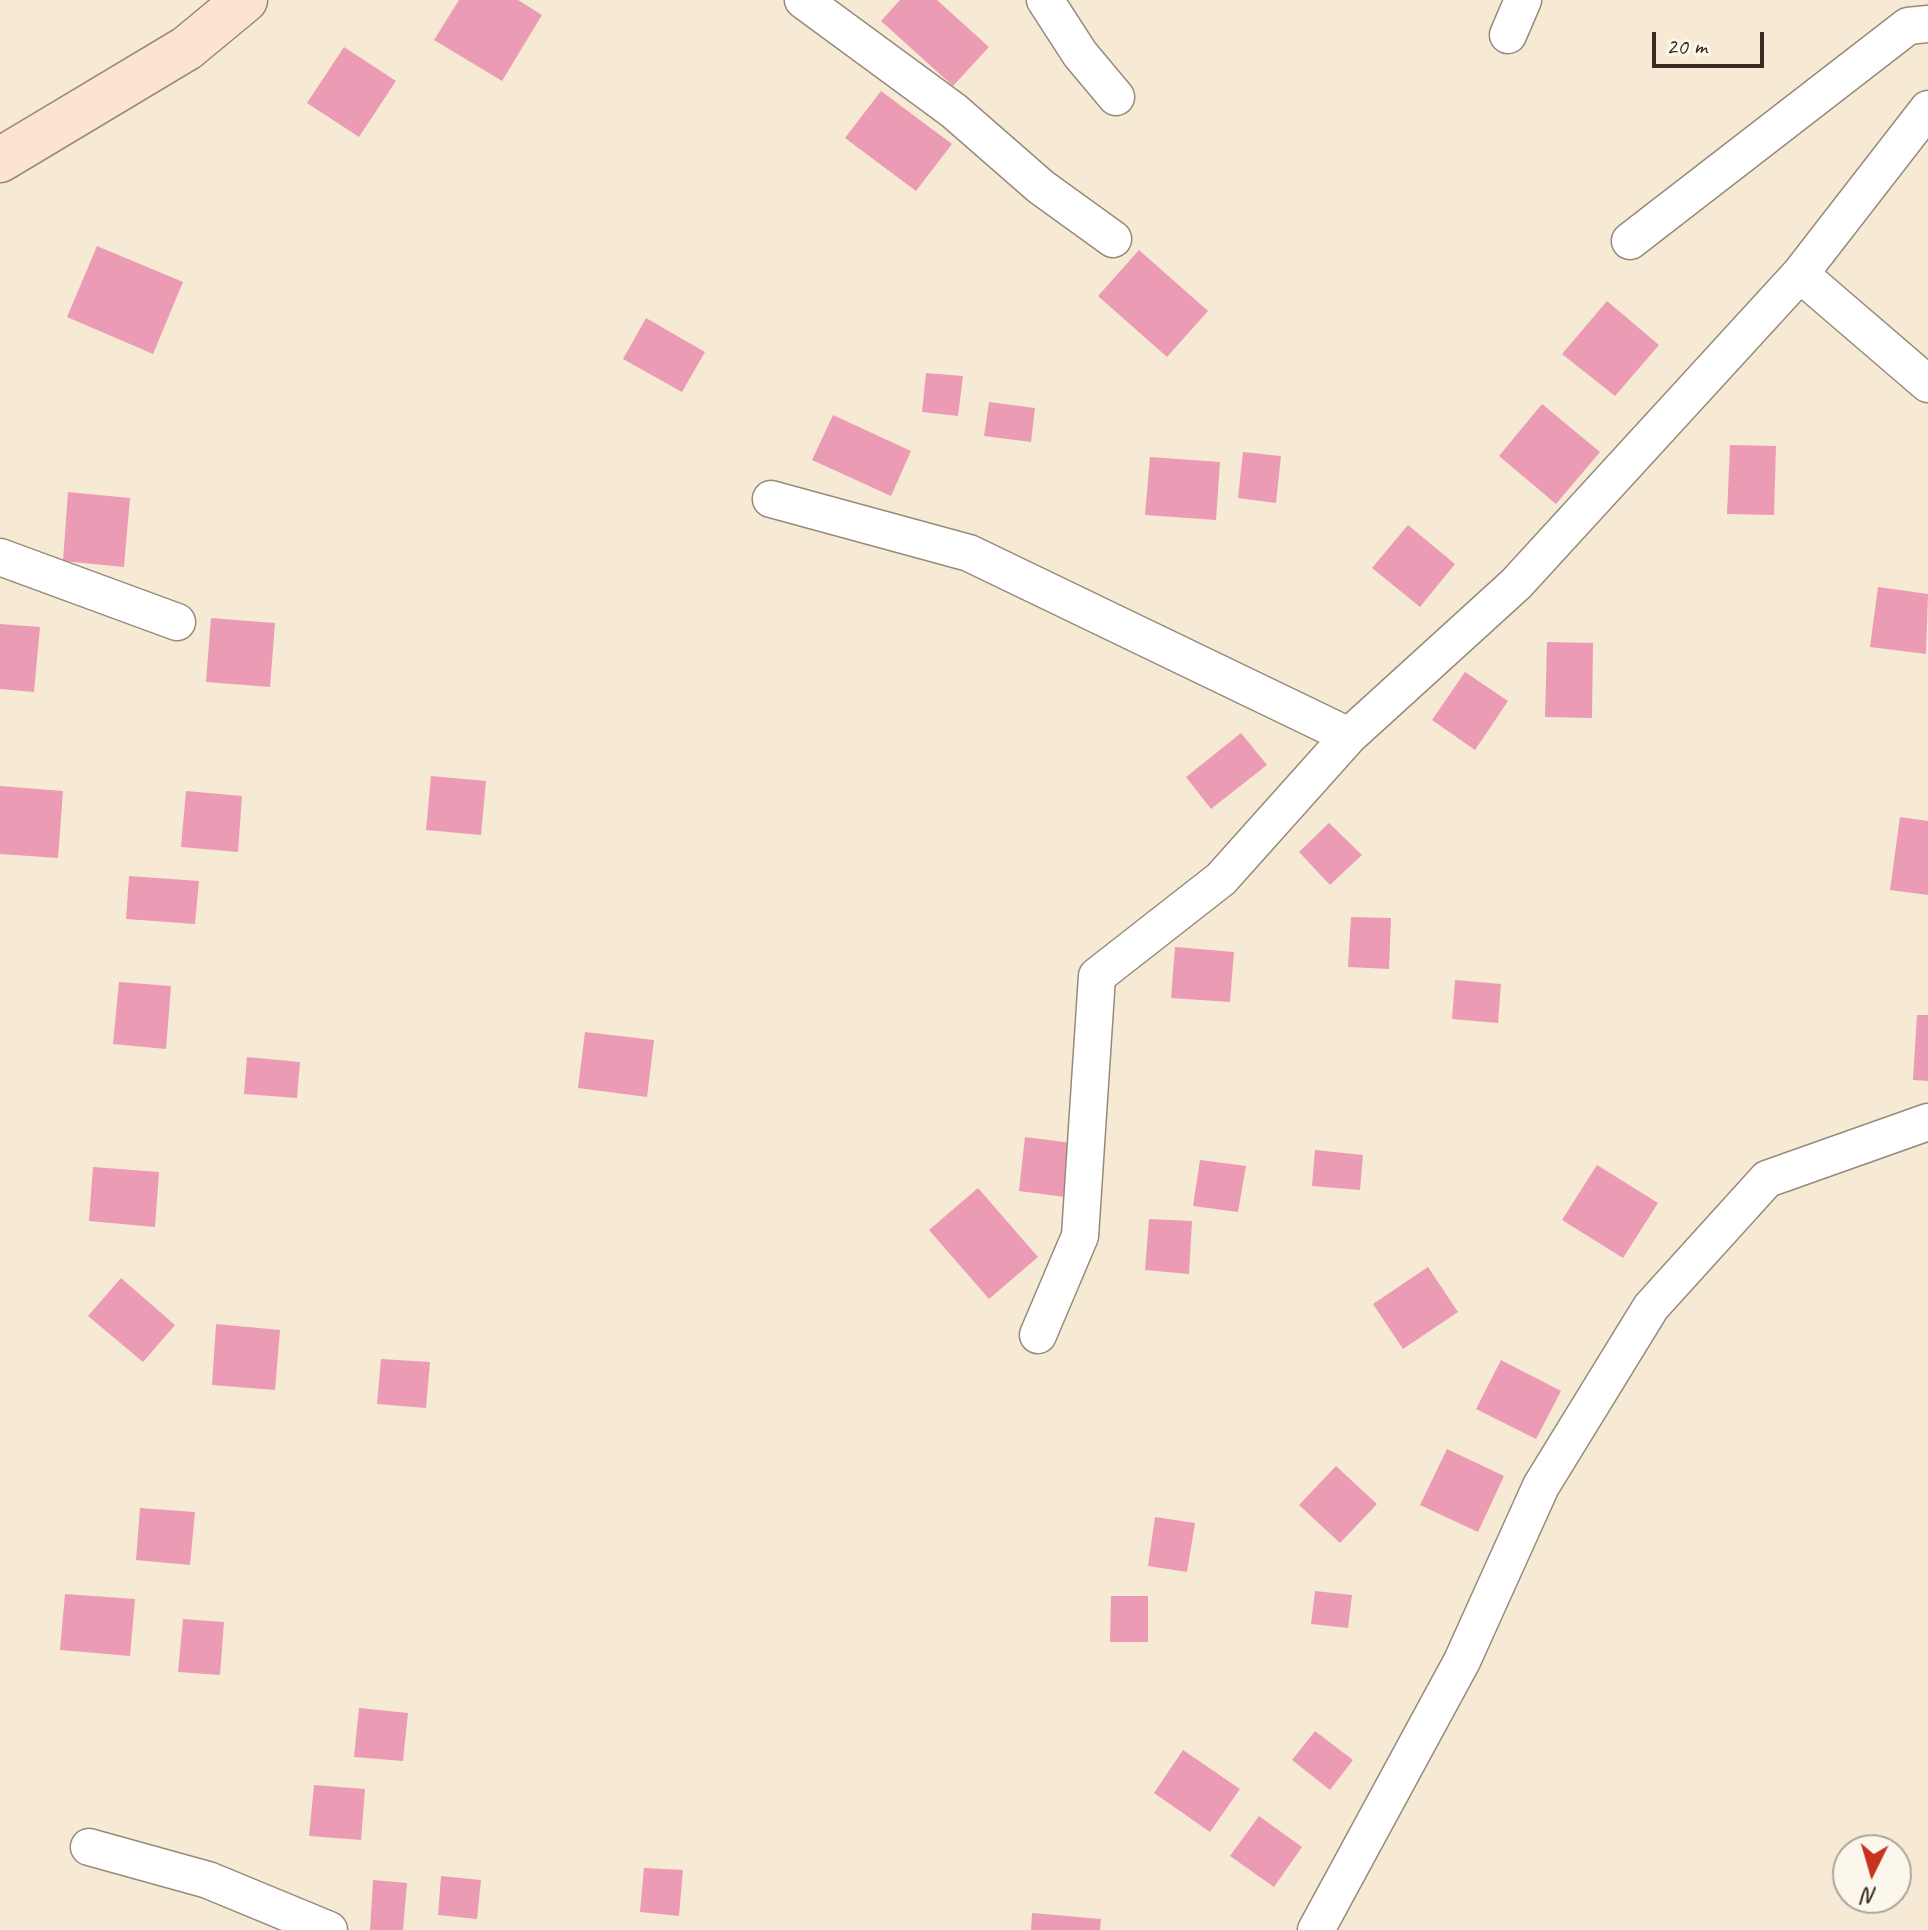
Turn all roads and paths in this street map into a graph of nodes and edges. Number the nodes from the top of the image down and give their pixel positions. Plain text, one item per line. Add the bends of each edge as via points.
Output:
1 (245, 0) edge
2 (803, 0) edge
3 (1045, 0) edge
4 (1523, 0) edge
5 (1928, 24) edge
6 (1508, 35) dead end
7 (1116, 97) dead end
8 (1928, 109) edge
9 (0, 160) edge
10 (1113, 239) dead end
11 (1630, 241) dead end
12 (1800, 274) junction
13 (1928, 384) edge
14 (771, 499) dead end
15 (0, 557) edge
16 (177, 622) dead end
17 (1349, 736) junction
18 (1928, 1122) edge
19 (1038, 1335) dead end
20 (89, 1847) dead end
21 (329, 1930) edge
22 (1316, 1930) edge

1 - 9 main road via 187,48
2 - 10 street via 954,111 1041,187
3 - 7 street
4 - 6 street
5 - 11 street via 1908,26
8 - 12 street
12 - 13 street
12 - 17 street via 1516,584
14 - 17 street via 969,553
15 - 16 street
17 - 19 street via 1221,879 1097,976 1080,1236
18 - 22 street via 1767,1179 1651,1307 1541,1486 1462,1661
20 - 21 street via 208,1880

